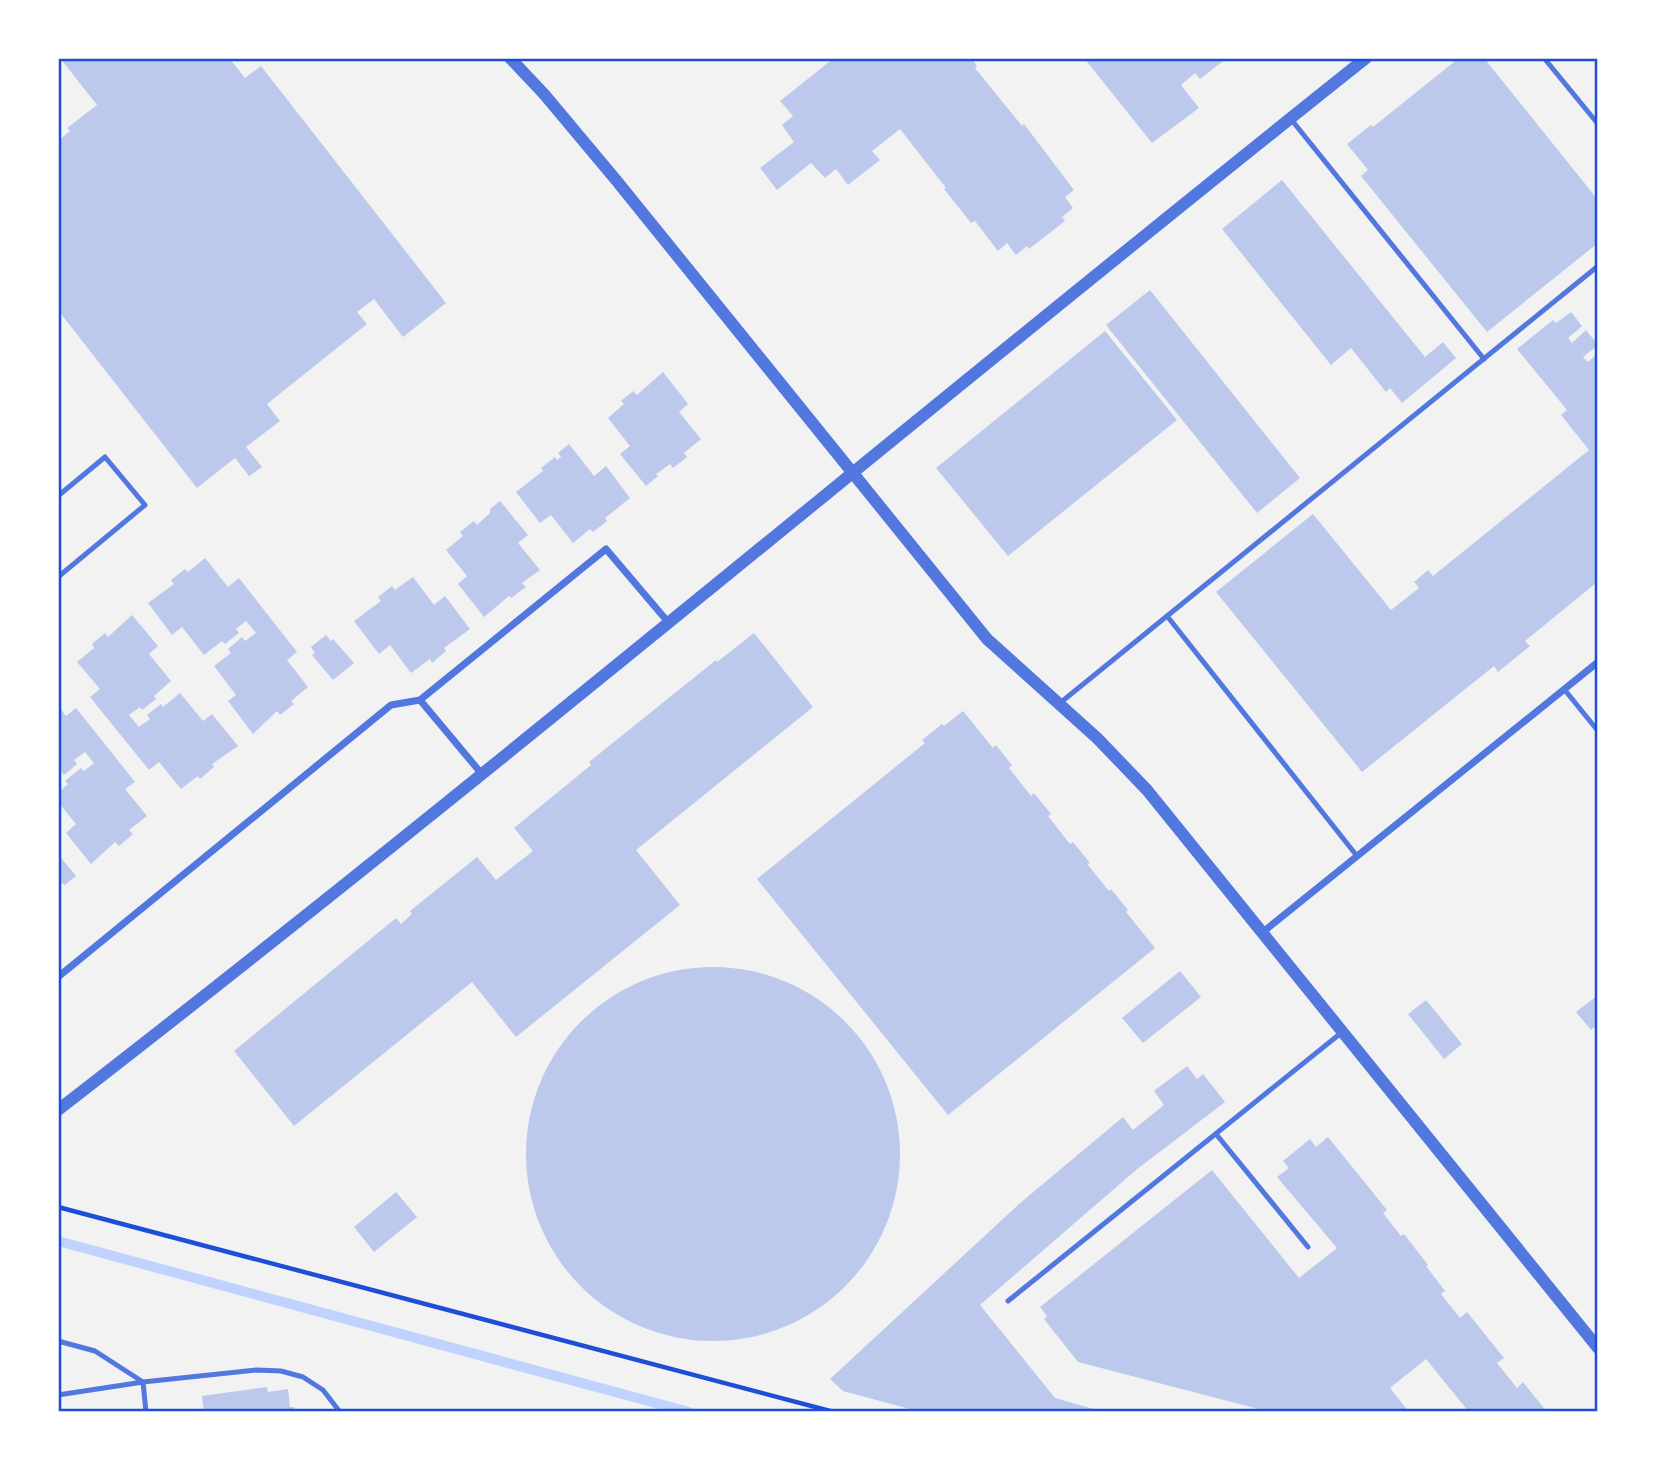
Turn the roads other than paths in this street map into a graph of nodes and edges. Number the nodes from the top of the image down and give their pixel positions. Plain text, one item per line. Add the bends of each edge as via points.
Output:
1 (510, 58) edge
2 (1366, 58) edge
3 (1544, 58) edge
4 (1290, 118) junction
5 (1598, 124) edge
6 (1598, 267) edge
7 (1485, 359) junction
8 (852, 472) junction
9 (58, 496) edge
10 (58, 577) edge
11 (1167, 616) junction
12 (668, 622) junction
13 (1598, 662) edge
14 (1564, 689) junction
15 (420, 699) junction
16 (1059, 704) junction
17 (1598, 731) edge
18 (481, 773) junction
19 (1357, 856) junction
20 (1263, 932) junction
21 (58, 977) edge
22 (1344, 1031) junction
23 (58, 1110) edge
24 (1216, 1134) junction
25 (1308, 1247) dead end
26 (1008, 1301) dead end
27 (58, 1341) edge
28 (1598, 1348) edge
29 (143, 1382) junction
30 (58, 1395) edge
31 (146, 1412) edge
32 (340, 1412) edge

1 - 8 street via 571,126
2 - 4 street
3 - 5 lane
4 - 7 lane
4 - 8 street
6 - 7 lane
7 - 11 lane
8 - 12 street
8 - 16 street via 987,639
9 - 10 lane via 104,457 145,505
11 - 16 lane
11 - 19 lane
12 - 15 street via 606,549
12 - 18 street
13 - 14 street
14 - 17 lane
14 - 19 street
15 - 18 street
15 - 21 street via 391,705
16 - 20 street via 1147,790
18 - 23 street
19 - 20 street
20 - 22 street
22 - 24 lane
22 - 28 street
24 - 25 lane
24 - 26 lane
27 - 29 lane via 95,1351
29 - 30 lane
29 - 31 lane
29 - 32 lane via 281,1371 303,1377 324,1391

